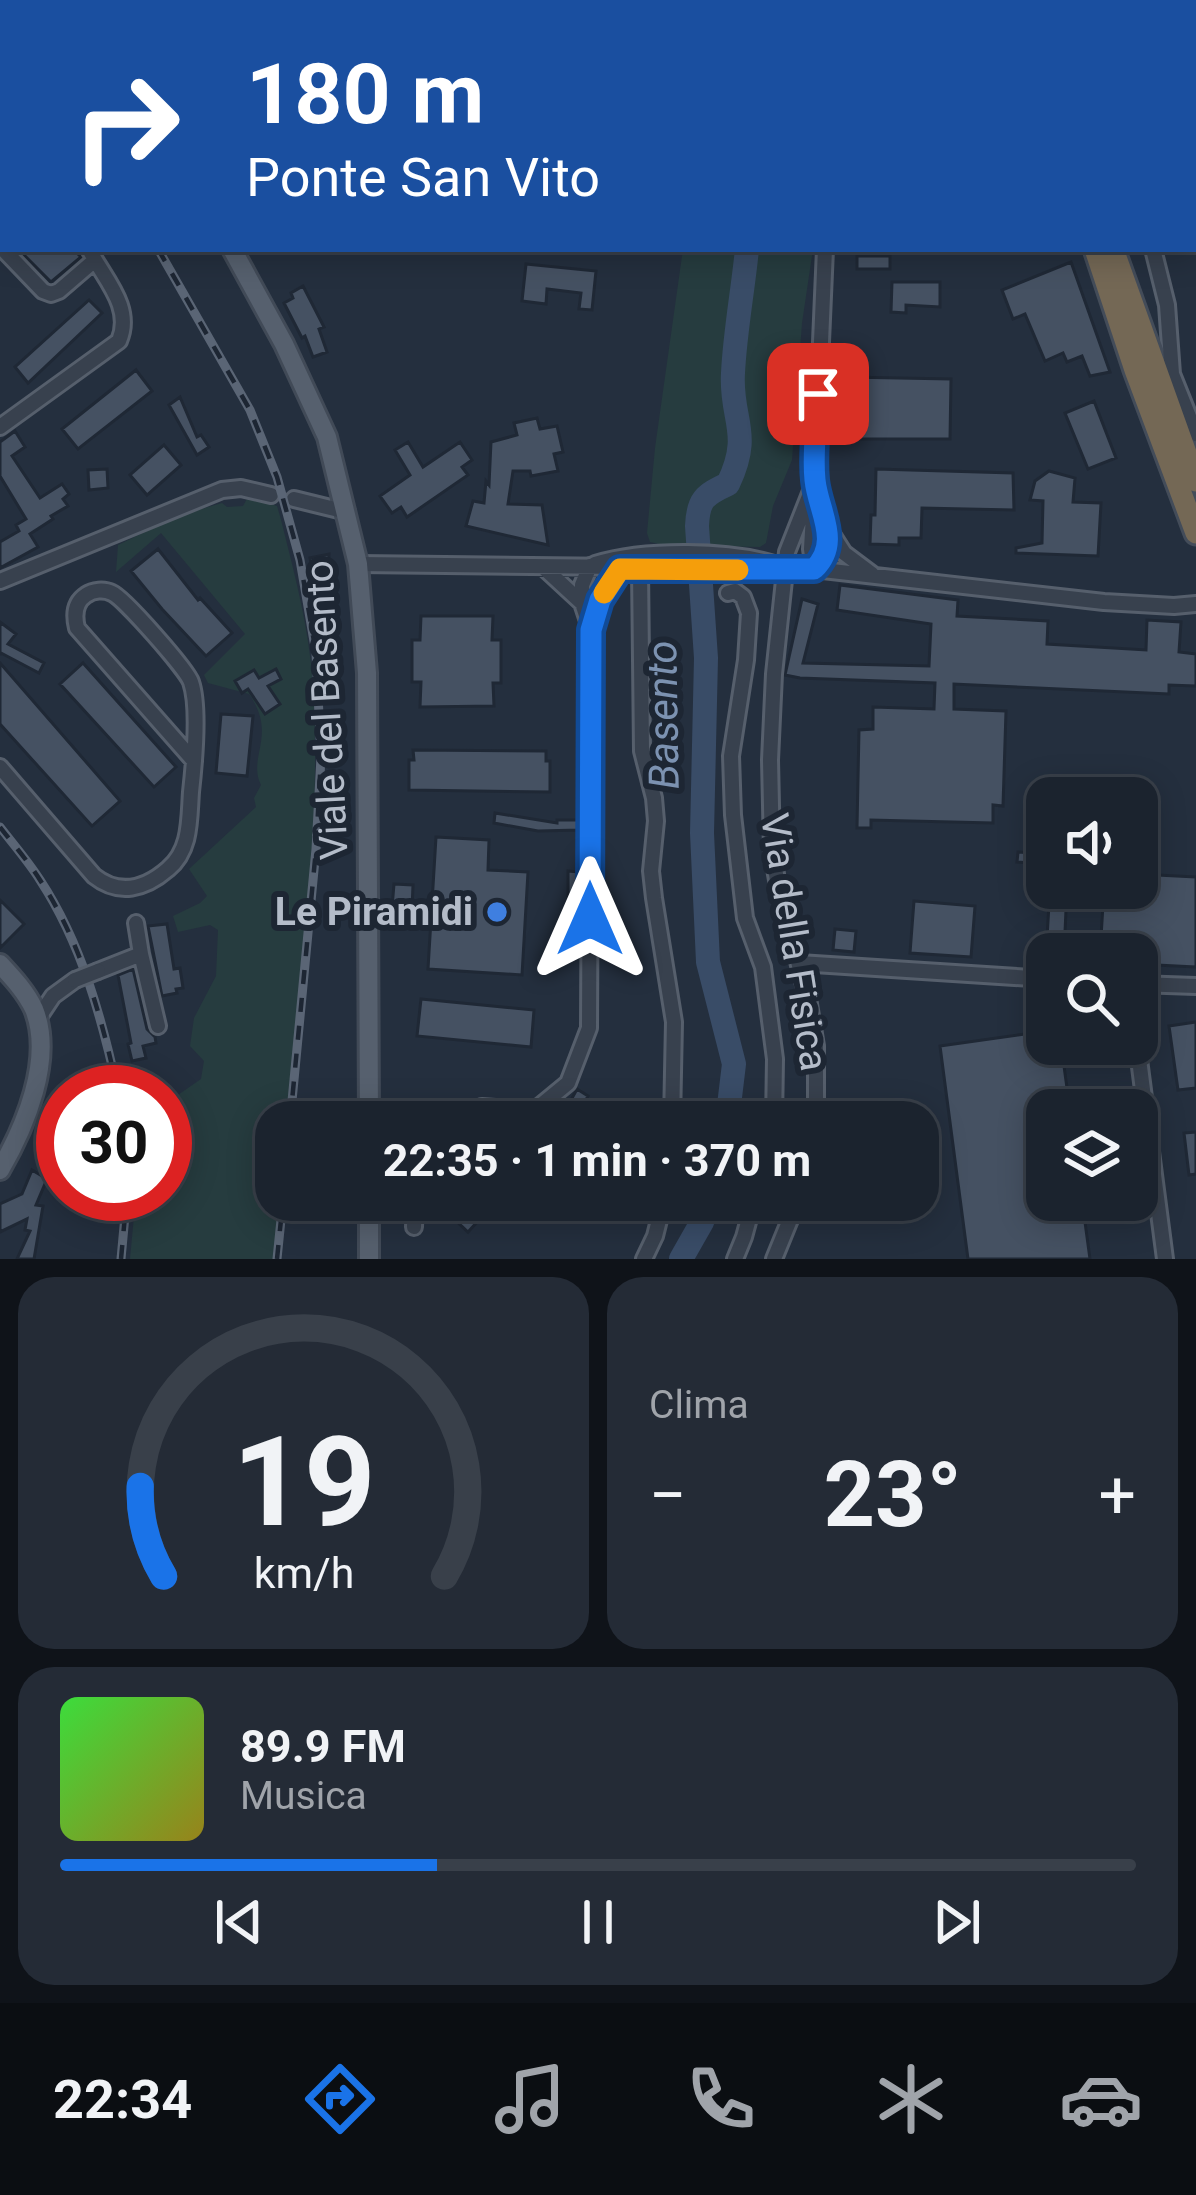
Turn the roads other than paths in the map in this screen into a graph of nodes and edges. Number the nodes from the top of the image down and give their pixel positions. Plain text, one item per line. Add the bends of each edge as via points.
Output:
1 (6, 252) edge
2 (234, 252) edge
3 (825, 252) edge
4 (1096, 252) edge
5 (1114, 252) edge
6 (1154, 252) edge
7 (92, 254) edge
8 (0, 427) edge
9 (1196, 434) edge
10 (815, 481) junction
11 (1196, 481) edge
12 (271, 495) dead end
13 (293, 499) dead end
14 (347, 512) junction
15 (828, 526) junction
16 (1196, 533) edge
17 (658, 561) junction
18 (358, 564) junction
19 (590, 566) junction
20 (543, 567) junction
21 (785, 568) junction
22 (620, 569) junction
23 (640, 569) junction
24 (814, 569) junction
25 (873, 575) junction
26 (0, 581) edge
27 (728, 592) dead end
28 (600, 600) junction
29 (582, 603) junction
30 (1196, 604) edge
31 (591, 630) junction
32 (194, 761) junction
33 (0, 767) edge
34 (136, 923) dead end
35 (141, 954) junction
36 (799, 963) junction
37 (0, 964) edge
38 (1026, 978) edge
39 (1158, 985) edge
40 (1196, 986) edge
41 (37, 1020) junction
42 (158, 1026) dead end
43 (1140, 1065) edge
44 (369, 1101) edge
45 (547, 1101) edge
46 (672, 1101) edge
47 (774, 1101) edge
48 (816, 1101) edge
49 (0, 1170) edge
50 (369, 1221) edge
51 (414, 1221) edge
52 (659, 1221) edge
53 (747, 1221) edge
54 (789, 1221) edge
55 (414, 1227) dead end
56 (369, 1259) edge
57 (644, 1259) edge
58 (735, 1259) edge
59 (774, 1259) edge
60 (1165, 1259) edge

1 - 7 street via 51,294
2 - 14 main road, Viale del Basento via 327,437
3 - 10 street, Via della Fisica
4 - 16 highway
5 - 11 highway
6 - 9 street via 1172,374
7 - 8 street via 124,313 119,341
10 - 15 street, Via della Fisica
10 - 21 street, Via della Fisica
10 - 24 street
12 - 26 street via 222,490
13 - 14 street
14 - 18 main road, Viale del Basento
15 - 24 street via 826,552
15 - 25 street via 844,554
17 - 19 street via 625,556
17 - 21 street
17 - 23 street
18 - 20 street
18 - 44 main road, Viale del Basento via 367,673
19 - 20 street
19 - 22 street
19 - 28 street
19 - 29 street
20 - 29 street
21 - 24 street
21 - 36 street, Via della Fisica via 770,808 777,880
22 - 23 street
22 - 28 street
23 - 46 street via 642,751 654,799 651,871 674,1022
24 - 25 street
25 - 30 street via 1105,602
27 - 47 street via 743,597 749,613 731,756 733,814 745,918 763,967
28 - 31 street
29 - 31 street
31 - 45 street via 589,1028 568,1083
32 - 32 street via 190,679 118,597 86,595 76,609 80,632
32 - 33 street via 180,855 160,876 129,889 94,876
34 - 35 street
35 - 41 street, bridge via 74,980
35 - 42 street
36 - 38 street
36 - 48 street, Via della Fisica via 816,1046
37 - 41 main road
39 - 40 street
41 - 49 main road via 37,1075
43 - 60 street
50 - 56 main road
51 - 55 street
52 - 57 street
53 - 58 street
54 - 59 street

